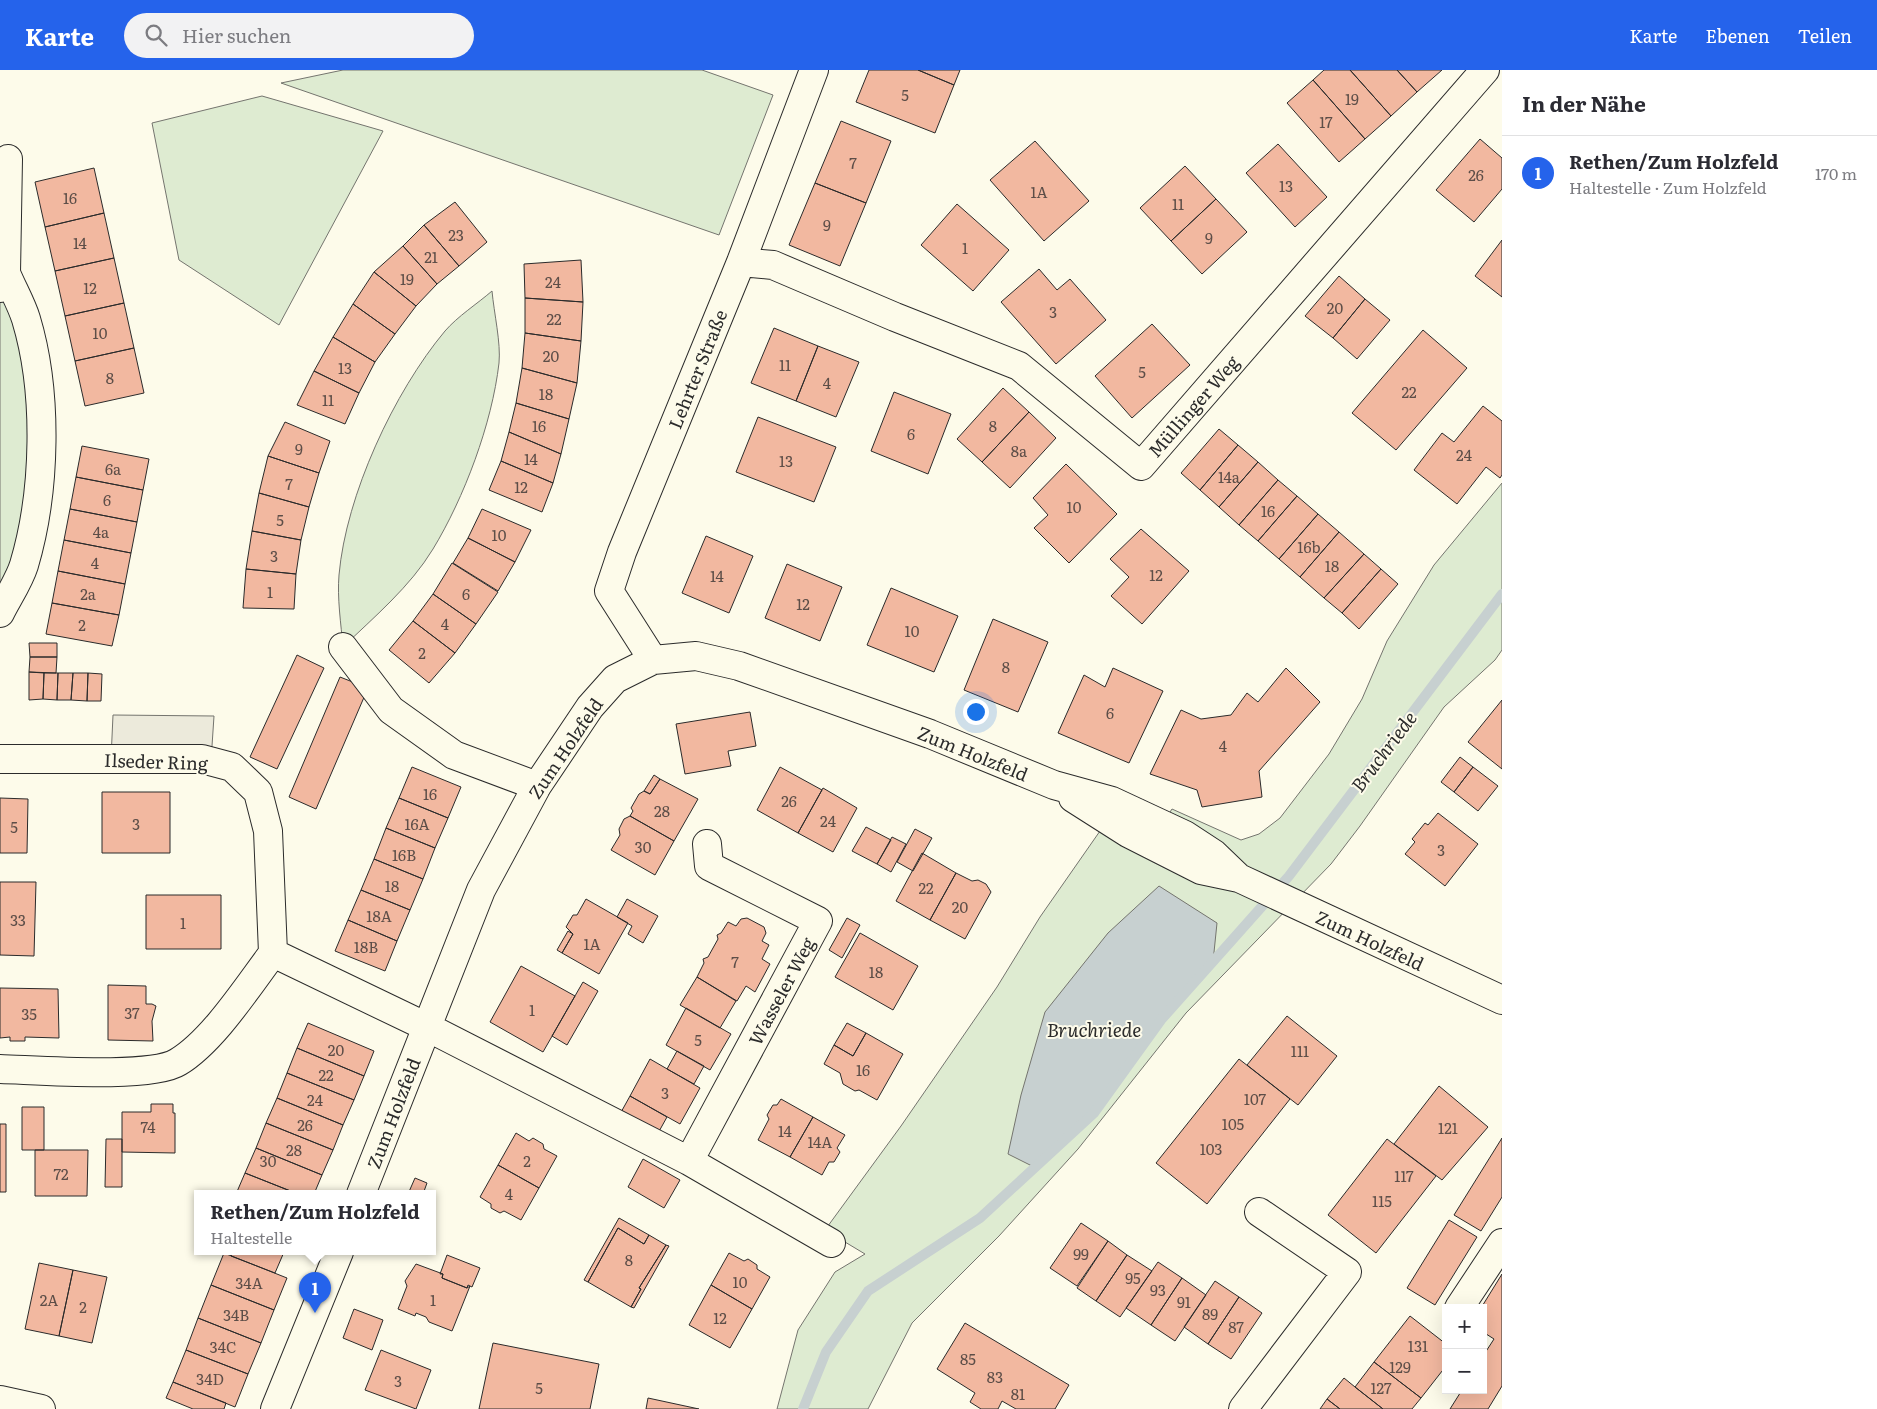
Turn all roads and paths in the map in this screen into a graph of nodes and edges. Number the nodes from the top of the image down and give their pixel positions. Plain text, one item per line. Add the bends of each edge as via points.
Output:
1 (814, 70) edge
2 (1485, 70) edge
3 (8, 159) dead end
4 (741, 262) junction
5 (3, 281) edge
6 (0, 613) edge
7 (343, 647) dead end
8 (652, 660) junction
9 (0, 758) edge
10 (537, 786) junction
11 (708, 844) dead end
12 (273, 953) junction
13 (1502, 1000) edge
14 (426, 1027) junction
15 (0, 1069) edge
16 (689, 1161) junction
17 (364, 1190) edge
18 (1259, 1212) dead end
19 (1502, 1242) edge
20 (831, 1243) dead end
21 (338, 1255) edge
22 (1462, 1304) edge
23 (0, 1400) edge
24 (41, 1409) edge
25 (275, 1409) edge
26 (1243, 1409) edge

1 - 4 street, Lehrter Straße
2 - 4 street, Müllinger Weg via 1141,466 1019,366 773,265
3 - 5 street
4 - 8 street, Lehrter Straße via 609,591
5 - 6 street via 26,318 38,371 42,427 36,500 24,566
7 - 10 street via 391,710 454,755
8 - 10 street, Zum Holzfeld via 615,679 590,707
8 - 13 street, Zum Holzfeld via 696,656 739,666 930,734 1054,785 1112,801 1185,835 1214,854 1239,878
9 - 12 street, Ilseder Ring via 202,759 232,767 258,792 268,831
10 - 14 street, Zum Holzfeld via 481,890
11 - 16 street, Wasseler Weg via 709,866 818,921
12 - 14 street
12 - 15 street via 207,1037 177,1063 147,1072
14 - 16 street
14 - 17 street, Zum Holzfeld
16 - 20 street
18 - 26 street via 1347,1272
19 - 22 street
21 - 25 street
23 - 24 street

